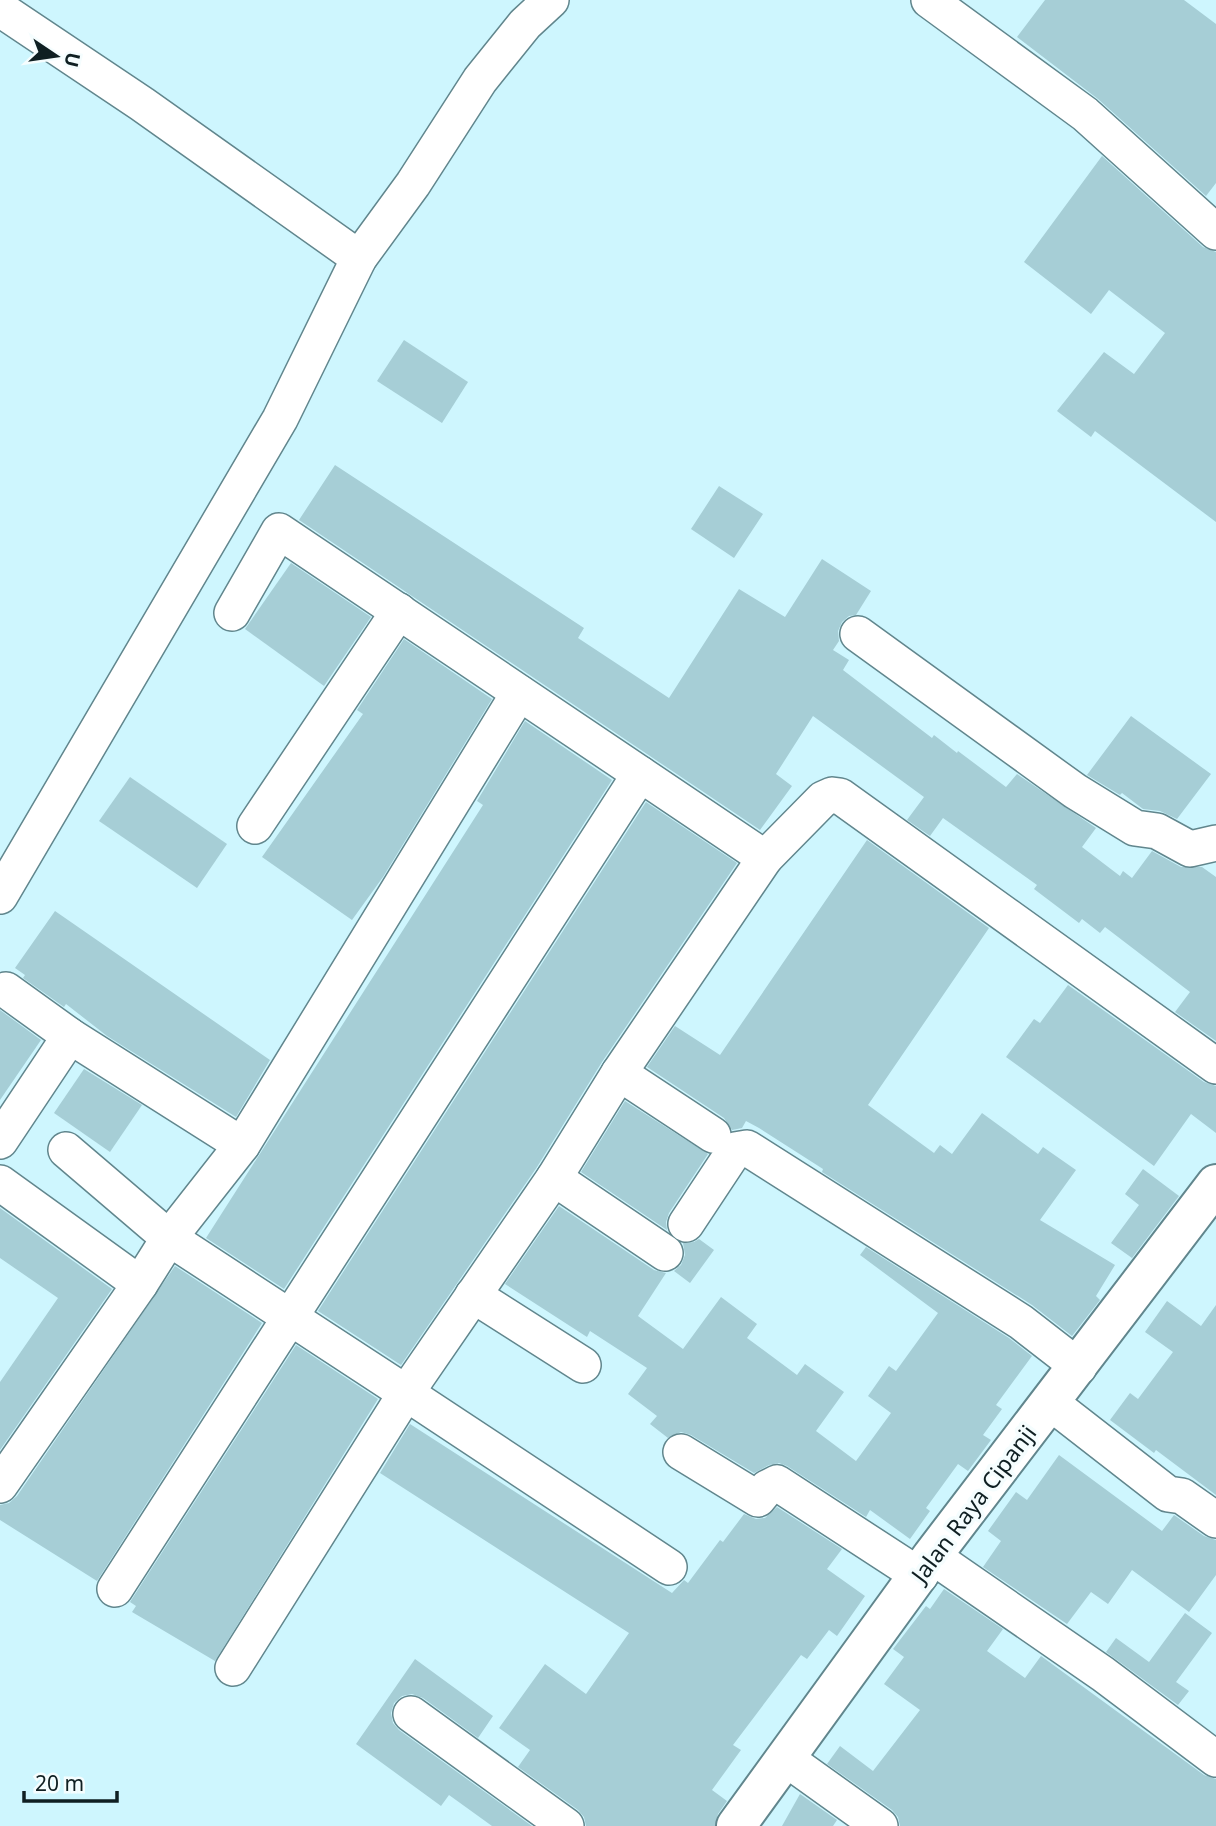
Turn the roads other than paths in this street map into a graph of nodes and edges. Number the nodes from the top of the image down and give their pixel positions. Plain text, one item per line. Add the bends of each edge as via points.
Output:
1 (551, 0) edge
2 (929, 0) edge
3 (0, 9) edge
4 (1216, 232) edge
5 (359, 258) junction
6 (399, 611) junction
7 (232, 613) dead end
8 (858, 634) dead end
9 (519, 693) junction
10 (640, 774) junction
11 (255, 826) dead end
12 (1216, 843) edge
13 (765, 858) junction
14 (0, 896) edge
15 (6, 990) dead end
16 (70, 1036) junction
17 (1216, 1066) edge
18 (619, 1073) junction
19 (713, 1135) dead end
20 (0, 1141) edge
21 (242, 1145) junction
22 (66, 1150) dead end
23 (554, 1178) junction
24 (0, 1183) edge
25 (1216, 1184) edge
26 (686, 1224) dead end
27 (169, 1238) junction
28 (665, 1253) dead end
29 (140, 1284) junction
30 (473, 1295) junction
31 (289, 1316) junction
32 (583, 1365) dead end
33 (1079, 1367) junction
34 (406, 1394) junction
35 (1051, 1403) junction
36 (681, 1452) dead end
37 (0, 1485) edge
38 (1216, 1520) edge
39 (926, 1566) junction
40 (669, 1567) dead end
41 (115, 1589) dead end
42 (233, 1668) dead end
43 (411, 1714) dead end
44 (785, 1758) junction
45 (1216, 1759) edge
46 (566, 1826) edge
47 (736, 1826) edge
48 (880, 1826) edge

1 - 5 street via 525,24 480,80
2 - 4 street via 1085,114
3 - 5 street
5 - 14 street via 280,419
6 - 7 street via 279,531
6 - 9 street
6 - 11 street
8 - 12 street via 1075,791 1135,828 1157,831 1190,849
9 - 10 street
9 - 21 street
10 - 13 street
10 - 31 street
13 - 17 street via 823,799 840,796
13 - 18 street
15 - 16 street
16 - 20 street
16 - 21 street
18 - 19 street
18 - 23 street
21 - 27 street
22 - 27 street
23 - 28 street
23 - 30 street
24 - 29 street
25 - 33 main road, Jalan Raya Cipanji
26 - 33 street via 735,1150 747,1147 1021,1322
27 - 29 street
27 - 31 street
29 - 37 street
30 - 32 street
30 - 34 street
31 - 34 street
31 - 41 street
33 - 35 main road, Jalan Raya Cipanji
34 - 40 street
34 - 42 street
35 - 38 street via 1168,1494 1182,1496
35 - 39 main road, Jalan Raya Cipanji
36 - 39 street via 758,1499 777,1483
39 - 44 main road, Jalan Raya Cipanji
39 - 45 street via 1103,1674
43 - 46 street
44 - 47 main road, Jalan Raya Cipanji
44 - 48 street

